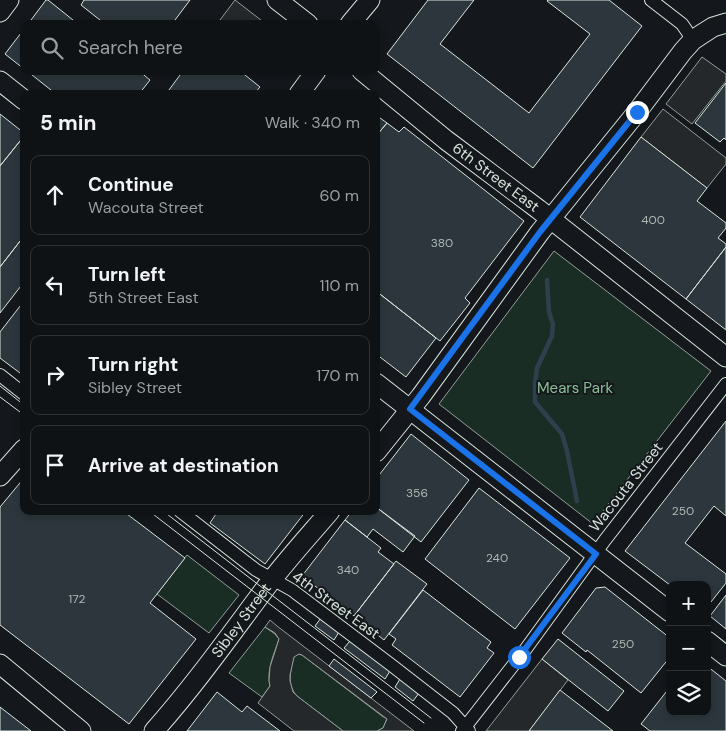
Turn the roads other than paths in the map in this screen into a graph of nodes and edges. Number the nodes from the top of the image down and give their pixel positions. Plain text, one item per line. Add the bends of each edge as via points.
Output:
1 (9, 0) edge
2 (277, 0) edge
3 (370, 0) edge
4 (651, 0) edge
5 (0, 12) edge
6 (303, 20) edge
7 (353, 20) edge
8 (726, 23) edge
9 (693, 40) junction
10 (313, 75) edge
11 (367, 75) edge
12 (0, 81) edge
13 (301, 90) edge
14 (20, 97) edge
15 (551, 219) junction
16 (726, 356) edge
17 (0, 376) edge
18 (726, 384) edge
19 (380, 386) edge
20 (20, 391) edge
21 (410, 409) junction
22 (380, 447) edge
23 (20, 454) edge
24 (0, 476) edge
25 (185, 515) edge
26 (327, 515) edge
27 (596, 554) junction
28 (272, 580) junction
29 (666, 609) edge
30 (711, 644) edge
31 (726, 656) edge
32 (0, 664) edge
33 (465, 730) edge
34 (81, 731) edge
35 (154, 731) edge

1 - 5 main road
2 - 6 main road
3 - 7 main road
4 - 9 street via 682,24
8 - 9 main road
9 - 15 main road
10 - 13 main road
11 - 15 main road, 6th Street East
12 - 14 main road
15 - 16 main road, 6th Street East
15 - 21 main road
17 - 20 street
18 - 27 street, Wacouta Street
19 - 21 main road
21 - 22 main road
21 - 27 main road
23 - 24 main road
25 - 28 street, 4th Street East
26 - 28 main road, Sibley Street
27 - 29 main road
27 - 33 street, Wacouta Street
28 - 33 street, 4th Street East via 292,590 390,664 453,713
28 - 35 main road, Sibley Street
30 - 31 main road
32 - 34 main road

